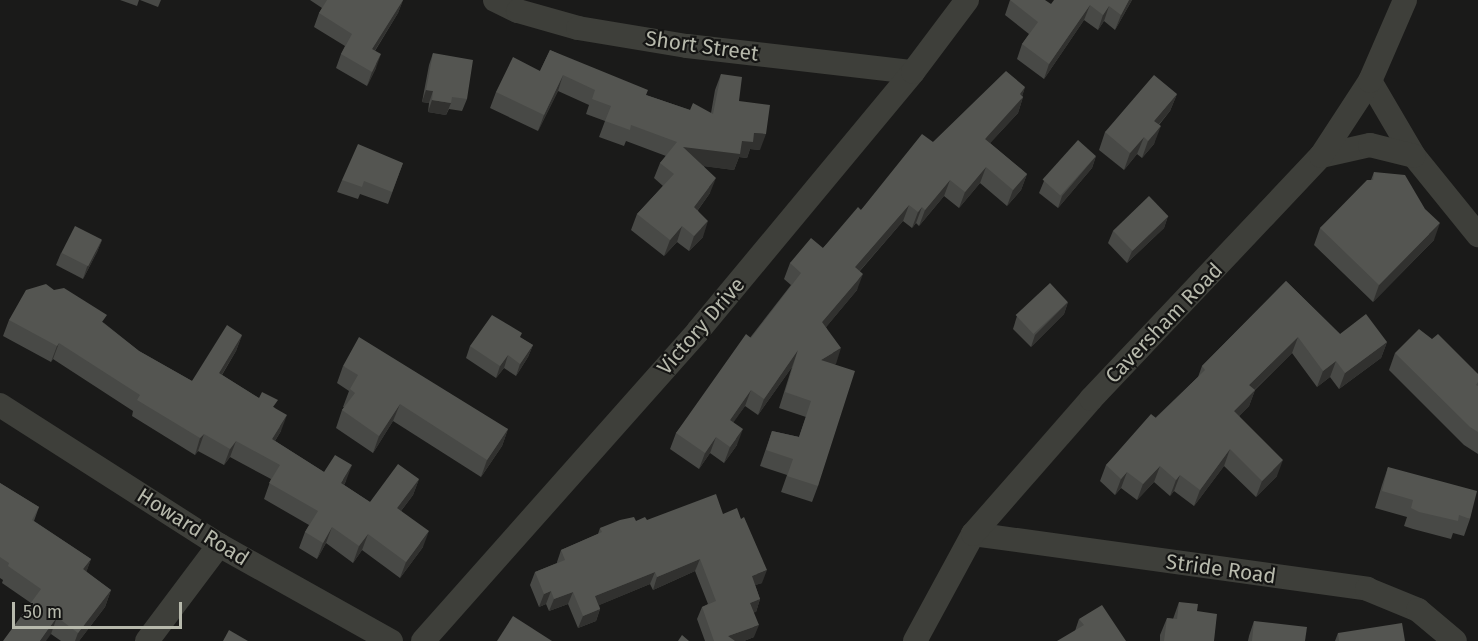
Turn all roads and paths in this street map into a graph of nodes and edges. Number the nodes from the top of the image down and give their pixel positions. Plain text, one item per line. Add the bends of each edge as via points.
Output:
1 (495, 0) edge
2 (967, 0) edge
3 (1405, 0) edge
4 (914, 72) junction
5 (1370, 81) junction
6 (1321, 156) junction
7 (1414, 156) junction
8 (1478, 235) edge
9 (0, 405) edge
10 (973, 534) junction
11 (219, 545) junction
12 (147, 641) edge
13 (391, 641) edge
14 (423, 641) edge
15 (915, 641) edge
16 (1455, 641) edge

1 - 4 street, Short Street via 518,11 578,28 687,46
2 - 4 street, Victory Drive
3 - 5 street, Caversham Road
4 - 14 street, Victory Drive via 698,331
5 - 6 street, Caversham Road
5 - 7 street
6 - 7 street via 1370,145
6 - 10 street, Caversham Road via 1090,399
7 - 8 street
9 - 11 street, Howard Road
10 - 15 street, Caversham Road
10 - 16 street, Stride Road via 1367,589 1418,610
11 - 12 street
11 - 13 street, Howard Road

